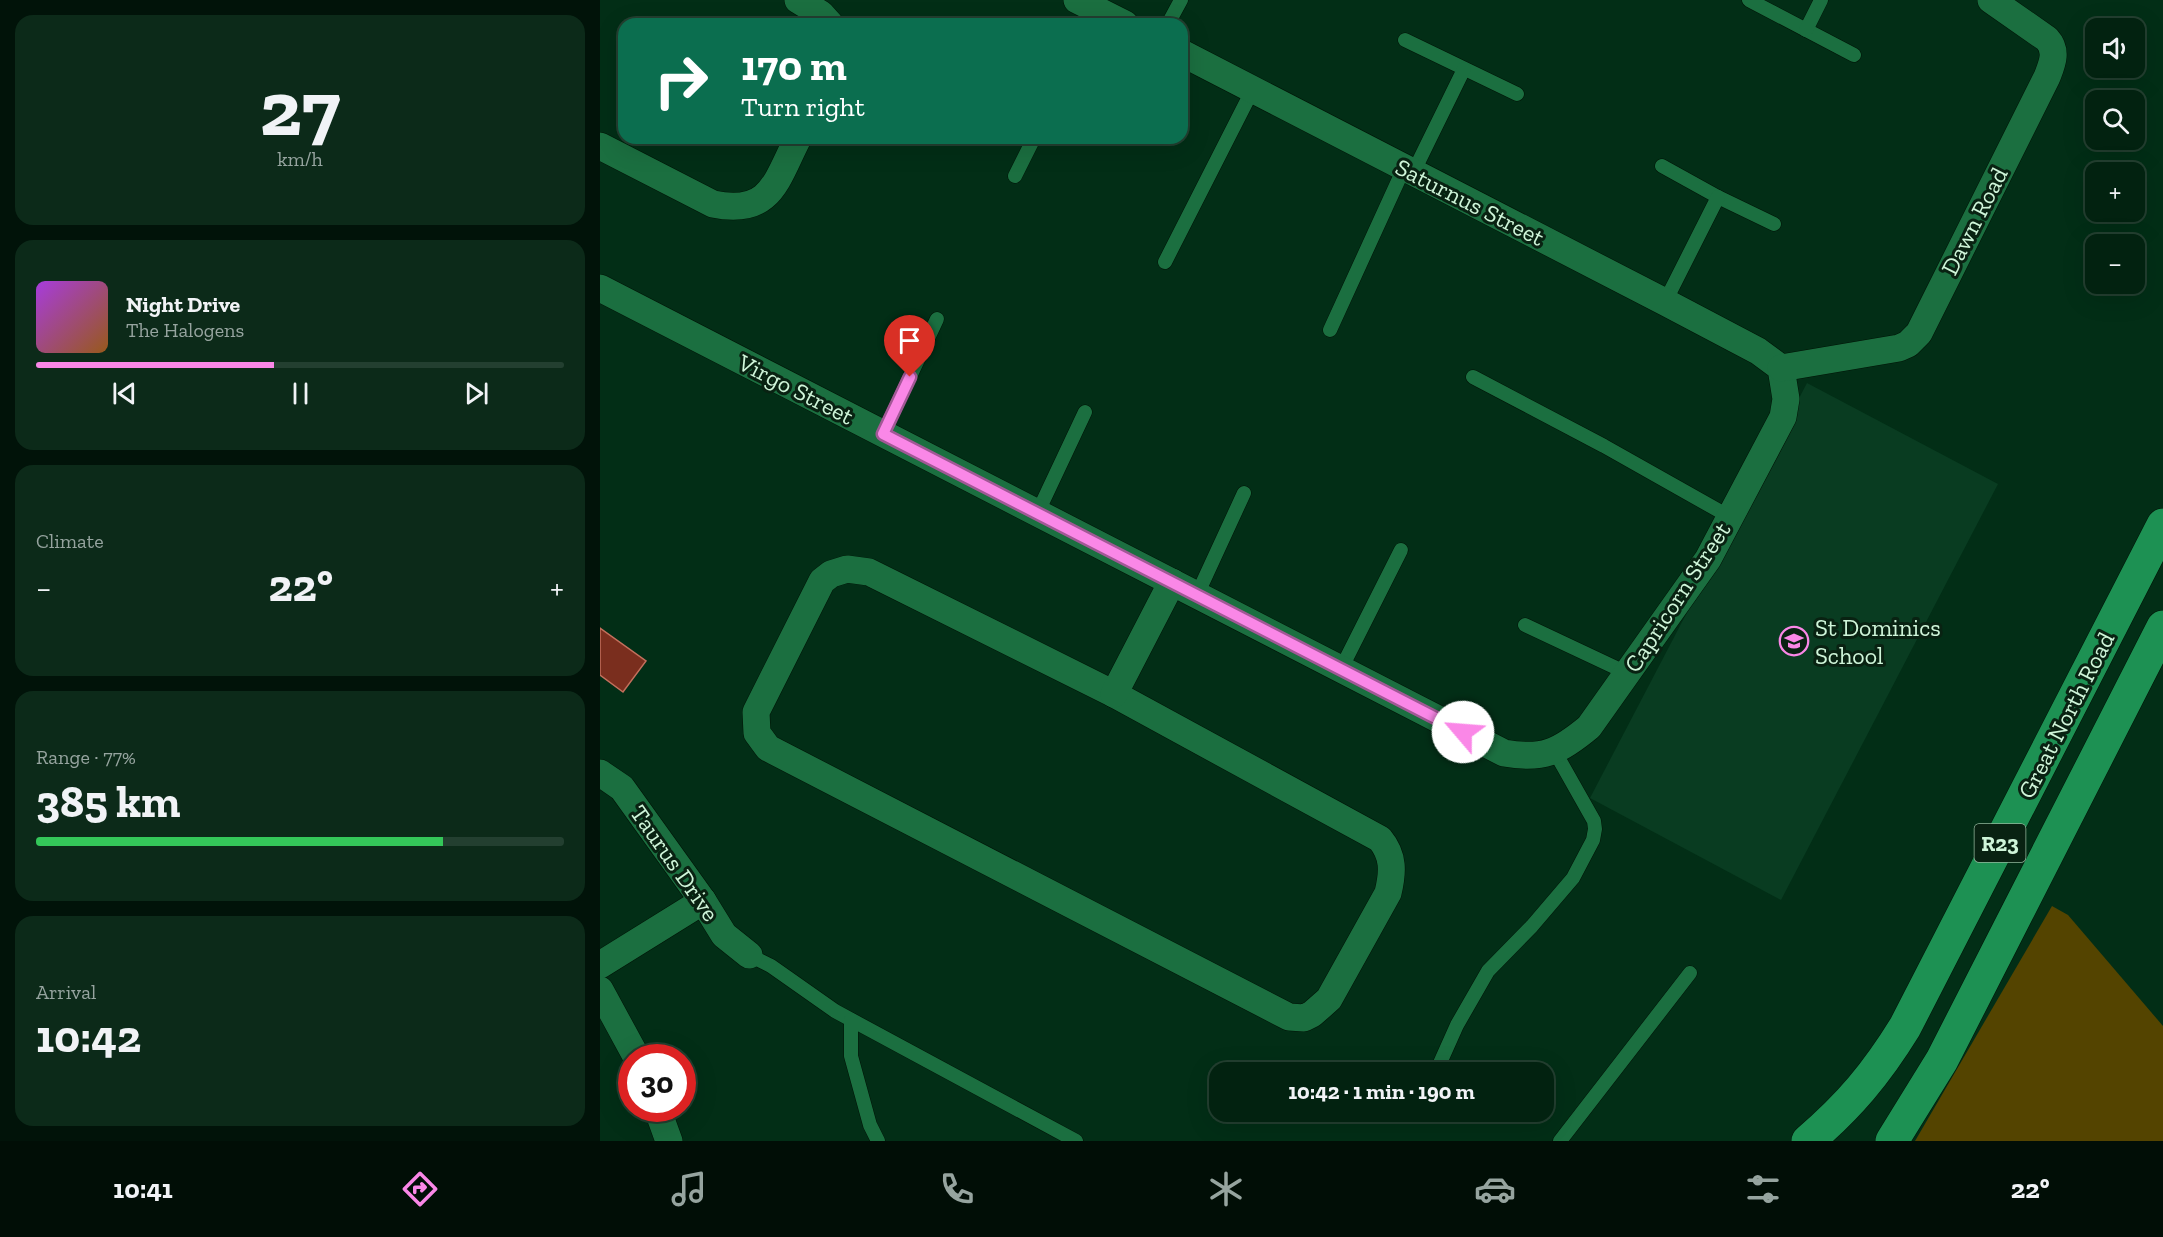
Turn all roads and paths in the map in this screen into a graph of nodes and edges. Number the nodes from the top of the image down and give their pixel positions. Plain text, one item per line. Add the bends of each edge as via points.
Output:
1 (798, 0) edge
2 (1181, 0) edge
3 (1749, 0) edge
4 (1821, 0) edge
5 (1991, 0) edge
6 (1088, 11) edge
7 (825, 18) edge
8 (1108, 18) edge
9 (1171, 18) edge
10 (1806, 30) junction
11 (1405, 40) dead end
12 (1854, 55) dead end
13 (1188, 56) edge
14 (1464, 69) junction
15 (1253, 90) junction
16 (1517, 94) dead end
17 (795, 144) edge
18 (1031, 144) edge
19 (600, 146) edge
20 (1662, 166) dead end
21 (1408, 170) junction
22 (1015, 176) dead end
23 (1718, 197) junction
24 (1773, 224) dead end
25 (1165, 262) dead end
26 (600, 288) edge
27 (1665, 302) junction
28 (938, 319) dead end
29 (1330, 330) dead end
30 (1781, 368) junction
31 (1473, 377) dead end
32 (1085, 412) dead end
33 (883, 434) junction
34 (1245, 493) dead end
35 (1037, 514) junction
36 (1730, 517) junction
37 (2163, 525) edge
38 (1401, 550) dead end
39 (1172, 582) junction
40 (1197, 595) junction
41 (1525, 625) dead end
42 (2163, 627) edge
43 (1341, 669) junction
44 (1627, 673) junction
45 (1114, 694) junction
46 (1555, 752) junction
47 (1504, 753) joint
48 (600, 772) edge
49 (703, 901) junction
50 (749, 955) joint
51 (600, 964) edge
52 (1690, 973) dead end
53 (600, 990) edge
54 (851, 1020) junction
55 (629, 1044) edge
56 (1440, 1062) edge
57 (662, 1122) edge
58 (669, 1141) edge
59 (879, 1141) edge
60 (1076, 1141) edge
61 (1560, 1141) edge
62 (1808, 1141) edge
63 (1892, 1141) edge

1 - 7 street
2 - 9 lane
3 - 10 lane
4 - 10 lane
5 - 30 street, Dawn Road via 2047,39 2053,61 1919,333 1899,348
6 - 8 street
10 - 12 lane
11 - 14 lane
13 - 15 street, Saturnus Street
14 - 16 lane
14 - 21 lane
15 - 21 street, Saturnus Street
15 - 25 lane
17 - 19 street via 771,190 753,204 732,208 713,204
18 - 22 lane
20 - 23 lane
21 - 27 street, Saturnus Street
21 - 29 lane
23 - 24 lane
23 - 27 lane
26 - 33 street, Virgo Street
27 - 30 street, Saturnus Street via 1758,351
28 - 33 lane
30 - 36 street, Capricorn Street via 1786,399 1783,417
31 - 36 lane
32 - 35 lane
33 - 35 street, Virgo Street
34 - 40 lane
35 - 39 street, Virgo Street
36 - 44 street, Capricorn Street via 1708,559
37 - 62 main road, Great North Road / R23 via 1905,1027 1868,1083
38 - 43 lane
39 - 40 street, Virgo Street
39 - 45 street
40 - 43 street, Virgo Street
41 - 44 lane
42 - 63 main road, Great North Road / R23 via 1942,1060
43 - 47 street, Virgo Street
44 - 46 street, Capricorn Street via 1589,727
45 - 45 street via 868,572 847,569 822,581 755,719 757,733 768,748 1289,1017 1312,1014 1329,999 1388,893 1392,875 1388,849 1368,832
46 - 47 street, Capricorn Street via 1522,756
46 - 56 lane via 1594,821 1593,840 1573,878 1488,971 1456,1025
48 - 49 street, Taurus Drive via 622,788
49 - 50 street, Taurus Drive via 724,935
49 - 51 street
50 - 54 lane
52 - 61 lane
53 - 55 street
54 - 59 lane via 851,1056 870,1125
54 - 60 lane
57 - 58 street

